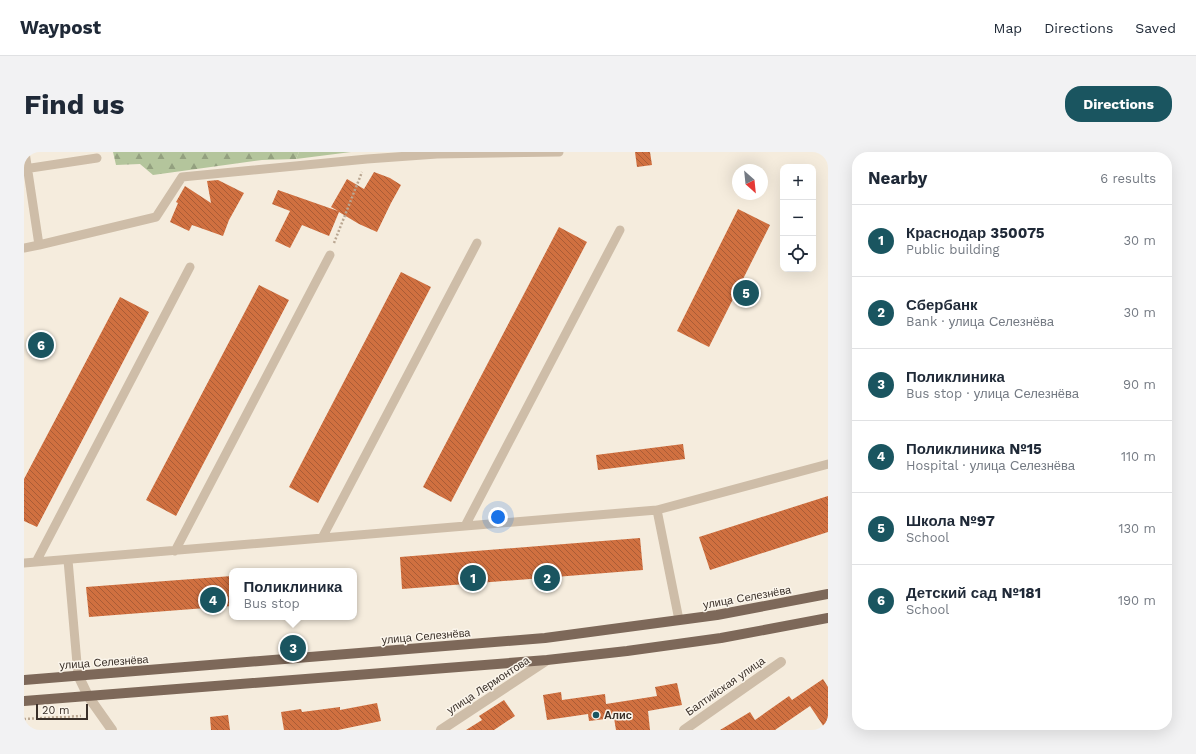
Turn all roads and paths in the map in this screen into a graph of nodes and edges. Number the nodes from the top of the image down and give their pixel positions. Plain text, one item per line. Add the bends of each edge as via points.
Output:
1 (25, 152) edge
2 (559, 152) edge
3 (97, 158) dead end
4 (367, 159) junction
5 (26, 169) edge
6 (620, 230) dead end
7 (476, 243) dead end
8 (39, 246) junction
9 (24, 248) edge
10 (330, 255) joint
11 (190, 266) dead end
12 (828, 464) edge
13 (657, 510) junction
14 (465, 526) junction
15 (322, 538) junction
16 (175, 550) junction
17 (68, 560) junction
18 (36, 562) junction
19 (24, 563) edge
20 (828, 594) edge
21 (828, 618) edge
22 (679, 620) junction
23 (547, 660) junction
24 (781, 662) dead end
25 (78, 675) junction
26 (24, 680) edge
27 (88, 696) junction
28 (24, 701) edge
29 (81, 716) dead end
30 (24, 719) edge
31 (112, 730) edge
32 (441, 730) edge
33 (684, 730) edge

1 - 5 lane
2 - 4 lane via 437,154
3 - 5 lane
4 - 8 lane via 182,177 156,217
4 - 10 path
5 - 8 lane
6 - 14 lane
7 - 15 lane
8 - 9 lane
10 - 16 lane
11 - 18 lane
12 - 13 lane
13 - 14 lane
13 - 22 lane
14 - 15 lane
15 - 16 lane
16 - 17 lane
17 - 18 lane
17 - 25 lane
18 - 19 lane
20 - 22 main road, улица Селезнёва
21 - 23 main road via 721,638
22 - 25 main road, улица Селезнёва via 545,638
23 - 27 main road
23 - 32 street, улица Лермонтова
24 - 33 street, Балтийская улица
25 - 26 main road, улица Селезнёва
25 - 27 street
27 - 28 main road
27 - 31 street
29 - 30 path

